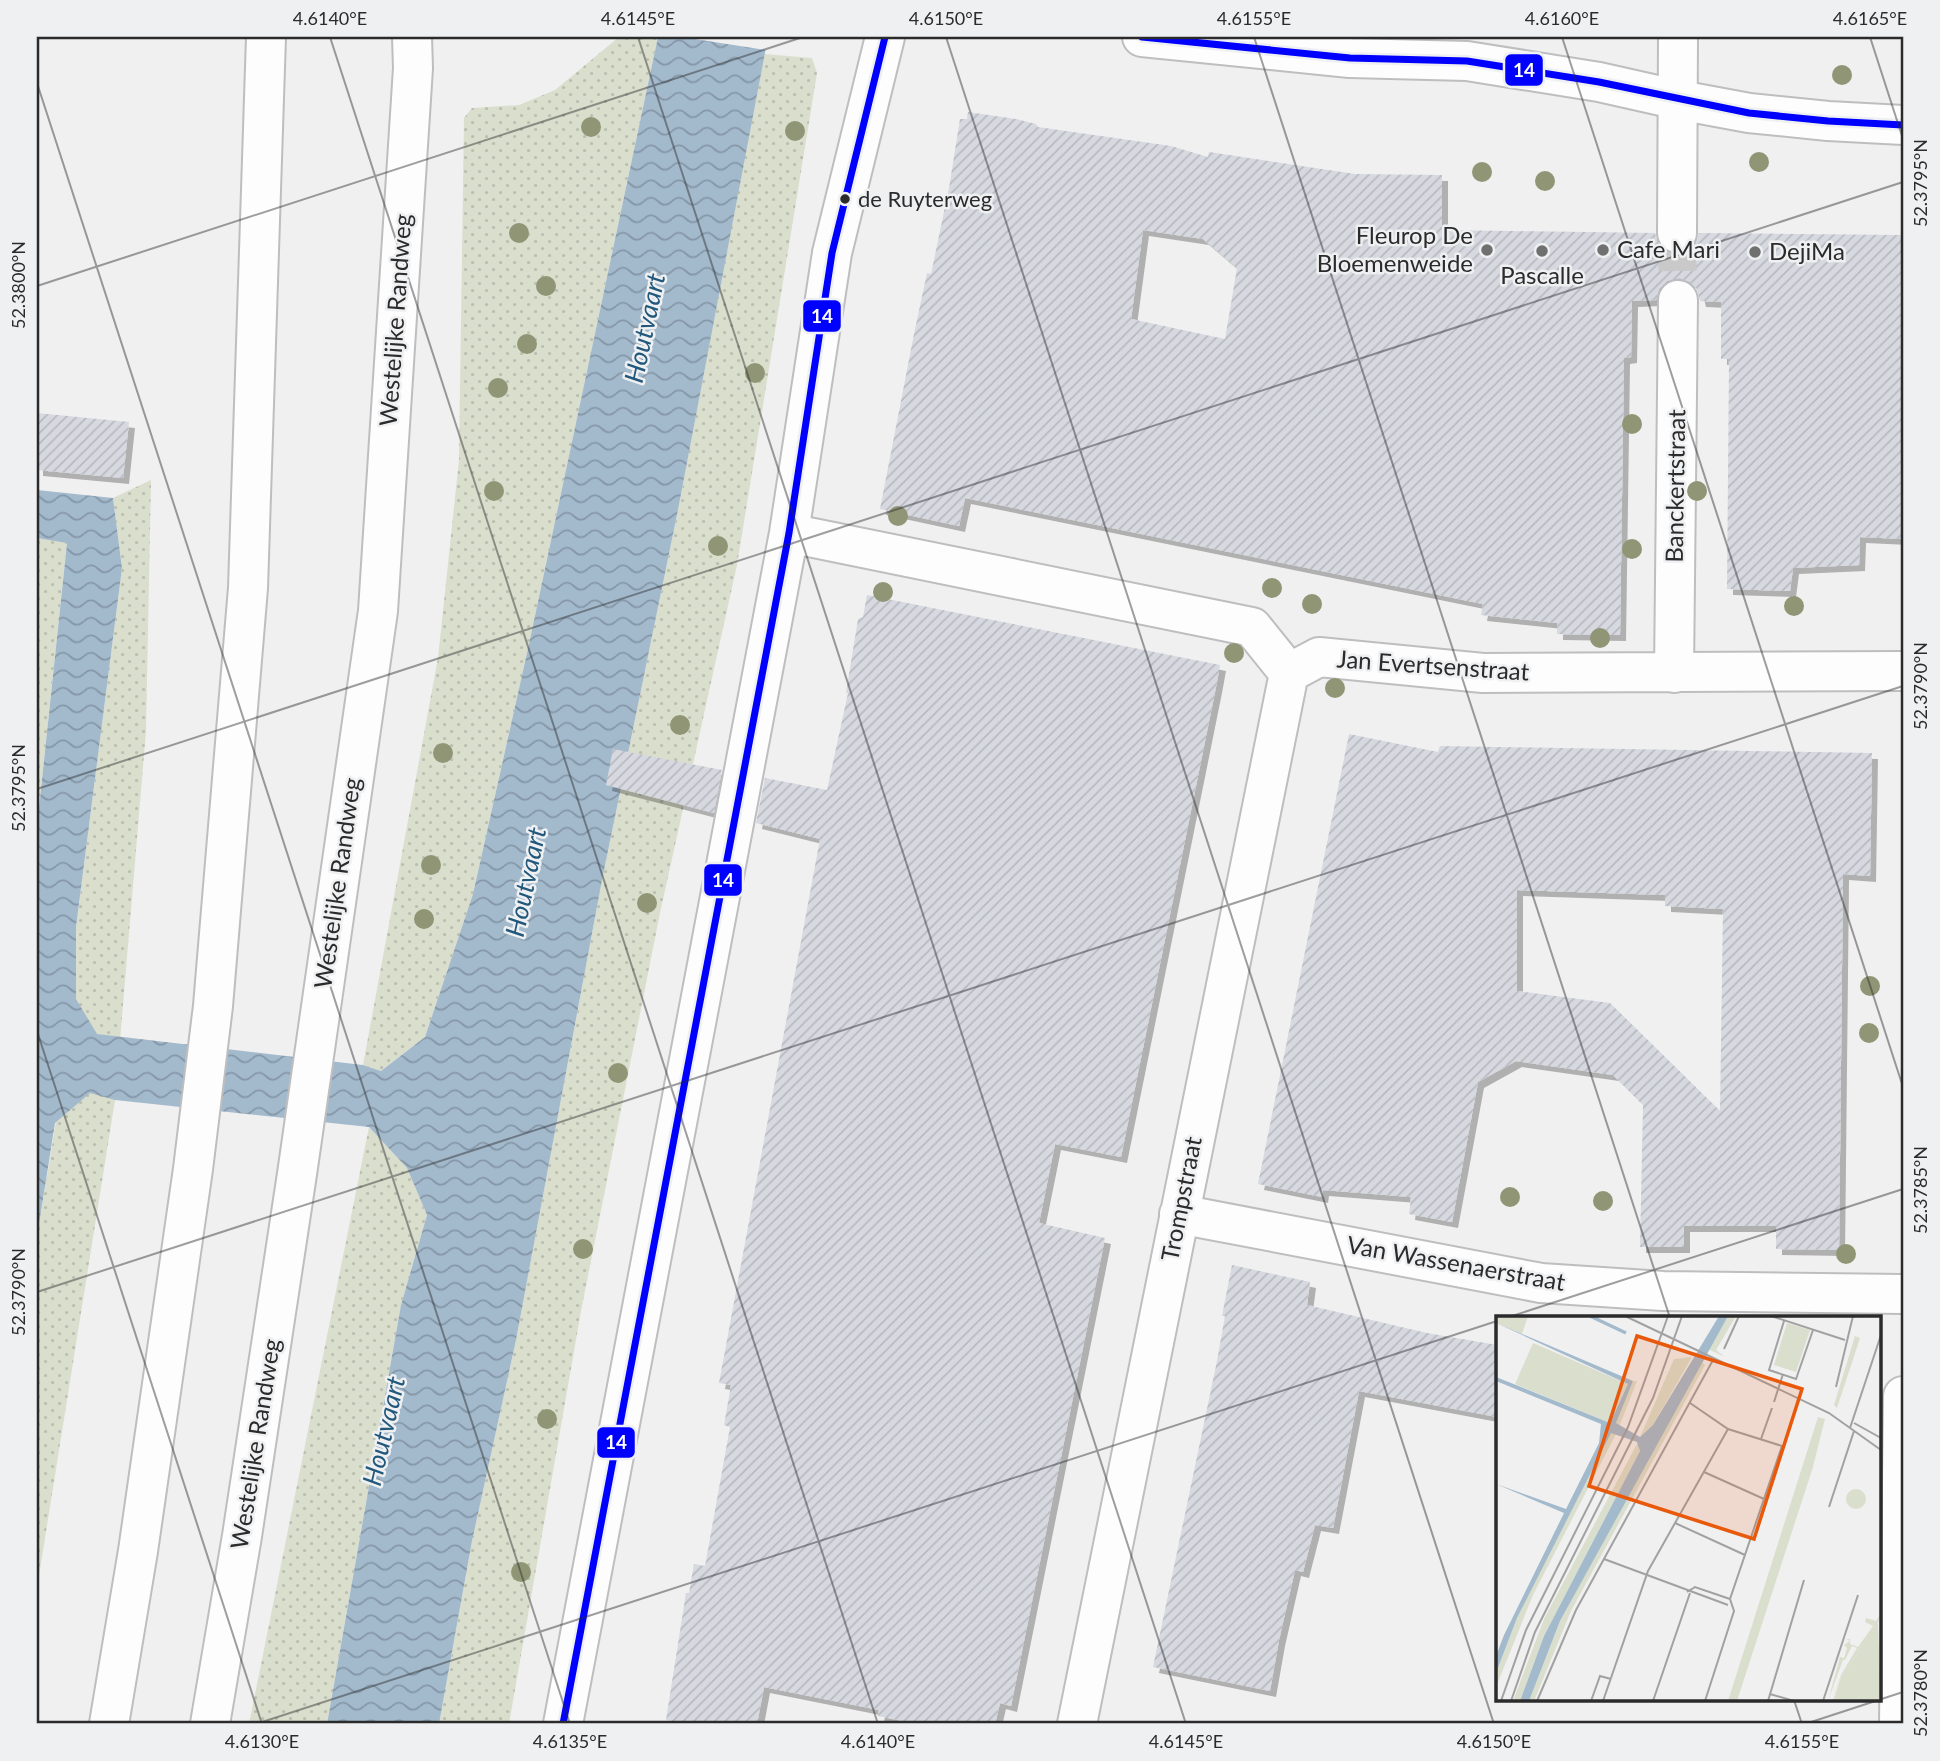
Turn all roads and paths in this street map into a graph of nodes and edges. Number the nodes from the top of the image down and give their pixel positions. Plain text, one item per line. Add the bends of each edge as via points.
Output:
1 (266, 37) edge
2 (412, 37) edge
3 (885, 37) edge
4 (1142, 37) edge
5 (1678, 37) edge
6 (1679, 100) junction
7 (1903, 125) edge
8 (1677, 233) tunnel mouth
9 (1678, 300) tunnel mouth
10 (789, 533) junction
11 (1903, 671) edge
12 (1289, 673) junction
13 (1674, 673) junction
14 (1179, 1214) junction
15 (1903, 1294) edge
16 (1903, 1396) edge
17 (109, 1724) edge
18 (210, 1724) edge
19 (563, 1724) edge
20 (1077, 1724) edge
21 (1899, 1724) edge

1 - 17 street via 248,588 213,1006 140,1538
2 - 18 street, Westelijke Randweg via 378,611 297,1174
3 - 10 street via 832,253
4 - 6 street via 1350,58 1467,61
5 - 6 street
6 - 7 street via 1749,113
6 - 8 street
9 - 13 street, Banckertstraat
10 - 12 street via 1252,627
10 - 19 street
11 - 13 street, Jan Evertsenstraat
12 - 13 street, Jan Evertsenstraat via 1319,657 1483,673
12 - 14 street, Trompstraat
14 - 15 street, Van Wassenaerstraat via 1541,1283 1663,1291
14 - 20 street, Trompstraat
16 - 21 street

